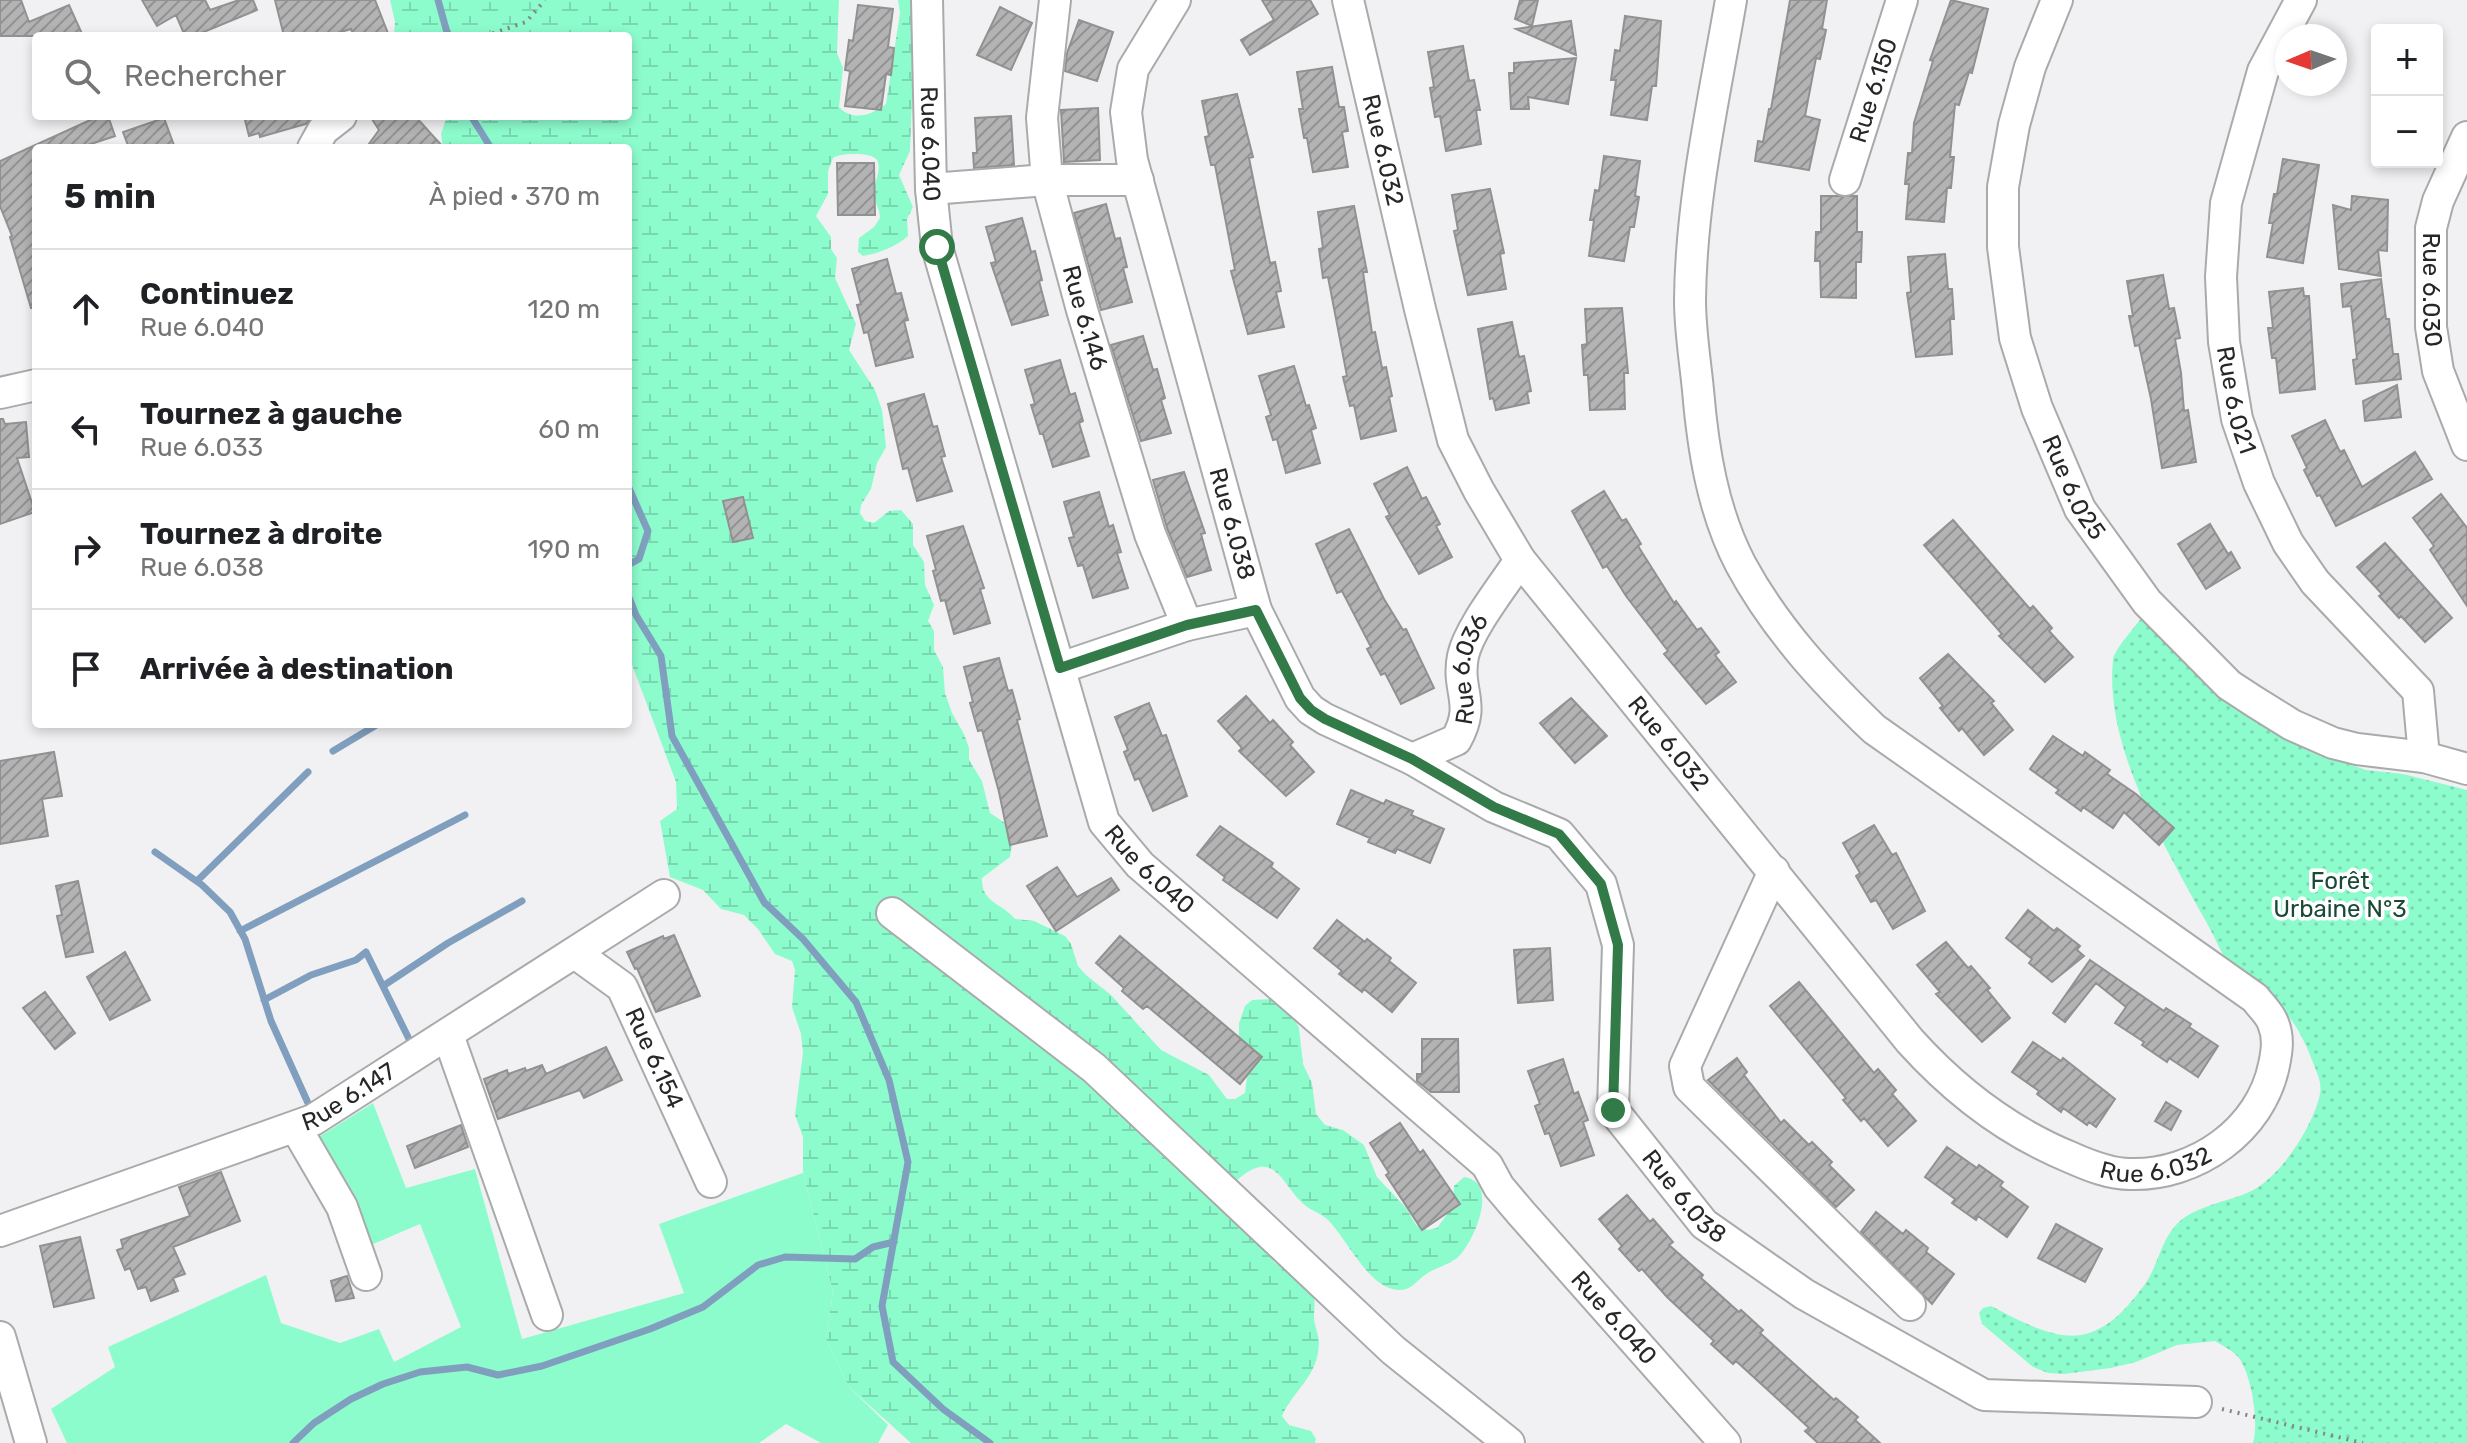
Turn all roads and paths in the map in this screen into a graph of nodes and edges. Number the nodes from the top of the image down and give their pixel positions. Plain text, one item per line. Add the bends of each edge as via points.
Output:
1 (545, 0) edge
2 (927, 0) edge
3 (1055, 0) edge
4 (1175, 0) edge
5 (1348, 0) edge
6 (1731, 0) edge
7 (1902, 0) edge
8 (2057, 0) edge
9 (2301, 0) edge
10 (498, 32) edge
11 (336, 120) edge
12 (2467, 137) edge
13 (315, 144) edge
14 (1047, 180) junction
15 (1138, 180) junction
16 (1845, 180) dead end
17 (931, 189) junction
18 (32, 386) edge
19 (0, 393) edge
20 (2467, 445) edge
21 (1520, 560) junction
22 (1256, 610) junction
23 (1187, 625) junction
24 (1060, 668) junction
25 (2424, 757) junction
26 (1412, 759) junction
27 (2467, 769) edge
28 (1774, 871) junction
29 (664, 895) dead end
30 (892, 913) dead end
31 (575, 953) junction
32 (448, 1035) junction
33 (296, 1128) junction
34 (711, 1182) dead end
35 (0, 1231) edge
36 (366, 1275) dead end
37 (1910, 1305) dead end
38 (547, 1315) dead end
39 (0, 1337) edge
40 (2196, 1402) joint
41 (31, 1443) edge
42 (1509, 1443) edge
43 (1725, 1443) edge
44 (2363, 1443) edge

1 - 10 path via 526,22
2 - 17 street, Rue 6.040
3 - 14 street, Rue 6.146 via 1042,118
4 - 15 street, Rue 6.038 via 1133,69 1126,112
5 - 21 street, Rue 6.032 via 1453,440
6 - 28 street, Rue 6.032 via 1697,197 1690,301 1703,449 1740,563 1794,645 1874,729 2255,998 2273,1023 2278,1047 2261,1103 2231,1138 2176,1169 2109,1171 2038,1144 1938,1073
7 - 16 street, Rue 6.150
8 - 25 street, Rue 6.025 via 2014,125 2003,187 2003,247 2015,338 2037,408 2080,509 2147,602 2229,685 2292,725 2333,743
9 - 25 street, Rue 6.021 via 2263,71 2226,203 2221,277 2227,358 2237,419 2288,543 2315,582 2418,691
11 - 13 street
12 - 20 street, Rue 6.030 via 2431,228 2431,327 2438,371
14 - 15 street
14 - 17 street
14 - 23 street, Rue 6.146 via 1150,534
15 - 22 street, Rue 6.038
17 - 24 street, Rue 6.040 via 937,247
18 - 19 street
21 - 26 street, Rue 6.036 via 1469,639 1463,657 1465,724 1449,745
21 - 28 street, Rue 6.032
22 - 23 street
22 - 26 street, Rue 6.038 via 1311,710
23 - 24 street
24 - 43 street, Rue 6.040 via 1104,822 1124,849 1487,1165 1521,1213
25 - 27 street, Rue 6.025
26 - 40 street, Rue 6.038 via 1494,807 1559,834 1601,884 1618,945 1613,1110 1704,1224 1804,1294 1984,1395
28 - 37 street via 1685,1066 1689,1087
29 - 31 street, Rue 6.147
30 - 42 street via 1094,1068 1393,1350
31 - 32 street, Rue 6.147
31 - 34 street, Rue 6.154 via 622,987
32 - 33 street, Rue 6.147
32 - 38 street
33 - 35 street, Rue 6.147
33 - 36 street via 342,1207
39 - 41 street
40 - 44 path

